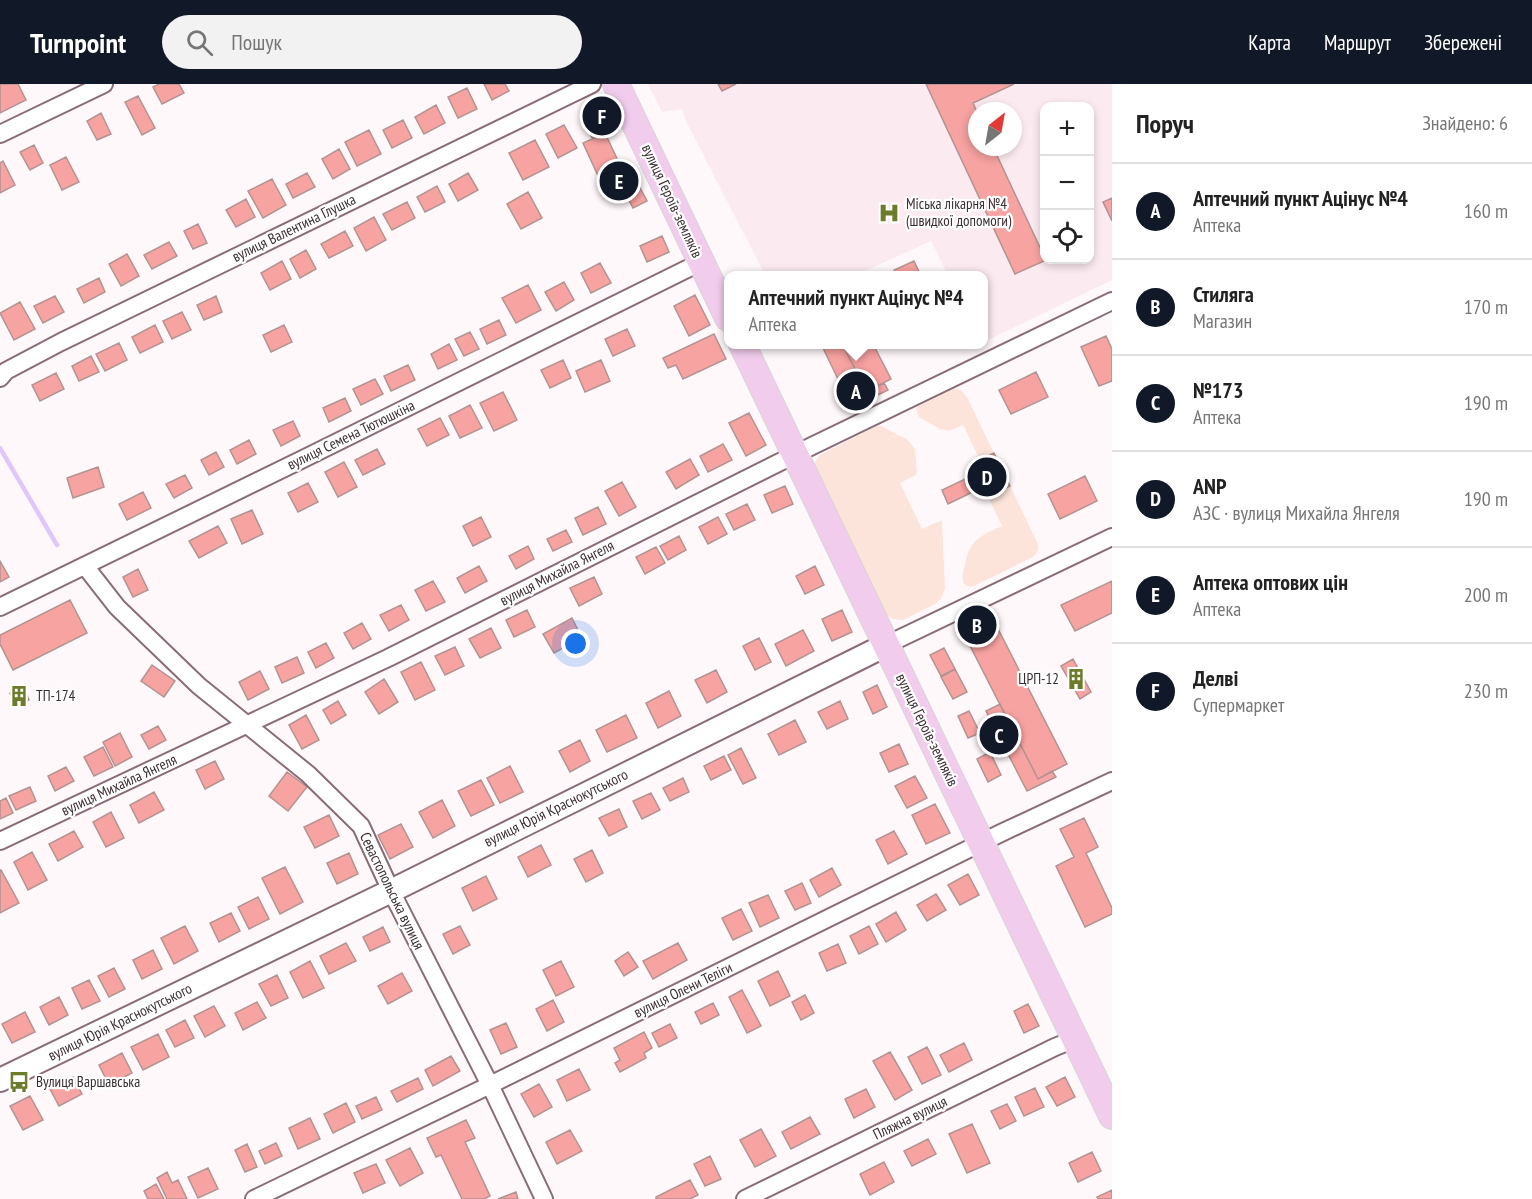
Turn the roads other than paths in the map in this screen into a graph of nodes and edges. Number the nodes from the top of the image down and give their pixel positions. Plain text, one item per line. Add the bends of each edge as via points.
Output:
1 (104, 84) edge
2 (592, 84) edge
3 (616, 84) edge
4 (0, 134) edge
5 (701, 262) junction
6 (1112, 301) edge
7 (724, 308) edge
8 (744, 349) edge
9 (0, 378) edge
10 (794, 455) junction
11 (1112, 537) edge
12 (85, 566) junction
13 (0, 607) edge
14 (886, 645) junction
15 (247, 724) junction
16 (1112, 781) edge
17 (0, 841) edge
18 (982, 844) junction
19 (391, 891) junction
20 (1075, 1039) junction
21 (0, 1080) edge
22 (490, 1085) junction
23 (1112, 1116) edge
24 (254, 1199) edge
25 (544, 1199) edge
26 (745, 1199) edge

1 - 4 street
2 - 9 street, вулиця Валентина Глушка via 72,337 6,371
3 - 5 main road, вулиця Героїв-земляків
5 - 7 main road, вулиця Героїв-земляків
5 - 12 street, вулиця Семена Тютюшкіна
6 - 10 street, вулиця Михайла Янгеля
8 - 10 main road, вулиця Героїв-земляків
10 - 14 main road, вулиця Героїв-земляків
10 - 15 street, вулиця Михайла Янгеля
11 - 14 street, вулиця Юрія Краснокутського
12 - 13 street, вулиця Семена Тютюшкіна
12 - 15 street, Севастопольська вулиця via 117,607 199,686
14 - 18 main road, вулиця Героїв-земляків
14 - 19 street, вулиця Юрія Краснокутського
15 - 17 street, вулиця Михайла Янгеля
15 - 19 street, Севастопольська вулиця via 308,774 361,826
16 - 18 street, вулиця Олени Теліги
18 - 20 main road, вулиця Героїв-земляків
18 - 22 street, вулиця Олени Теліги
19 - 21 street, вулиця Юрія Краснокутського
19 - 22 street, Севастопольська вулиця
20 - 23 main road, вулиця Героїв-земляків
20 - 26 street, Пляжна вулиця
22 - 24 street, вулиця Олени Теліги
22 - 25 street, Севастопольська вулиця

